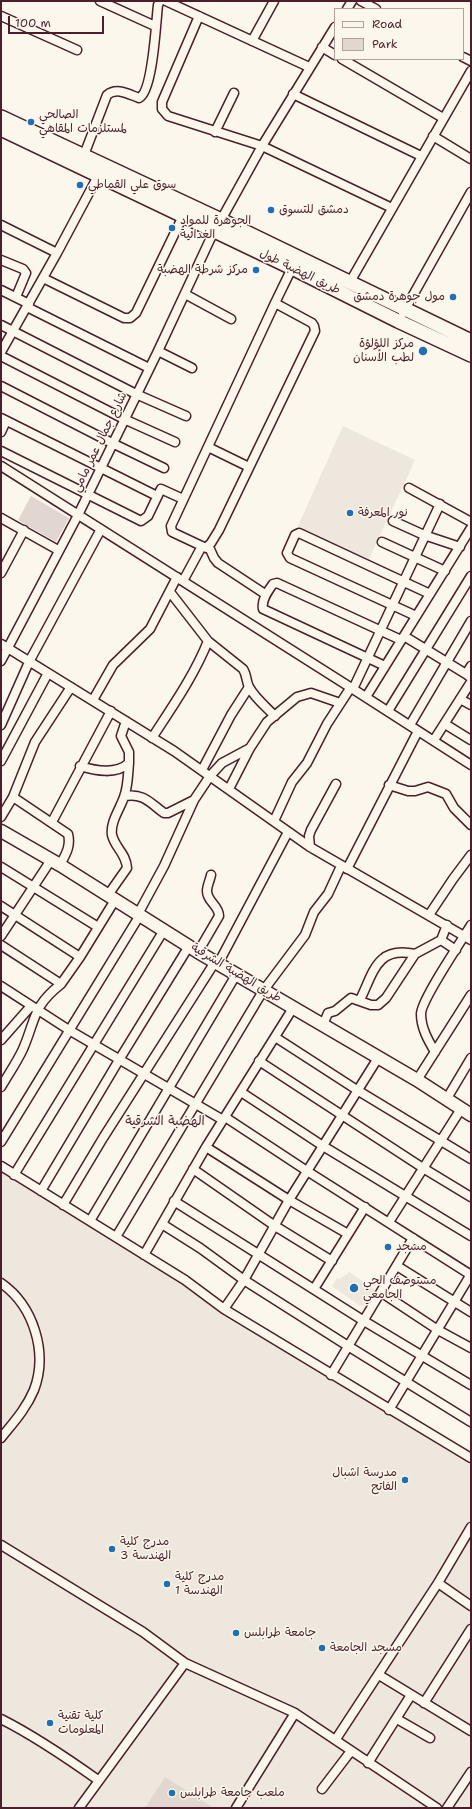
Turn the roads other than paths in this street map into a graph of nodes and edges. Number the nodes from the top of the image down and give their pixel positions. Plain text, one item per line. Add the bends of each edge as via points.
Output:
1 (100, 1) edge
2 (160, 1) edge
3 (166, 1) edge
4 (274, 1) edge
5 (361, 1) edge
6 (374, 8) edge
7 (1, 16) edge
8 (199, 16) junction
9 (155, 26) junction
10 (334, 29) edge
11 (252, 41) junction
12 (322, 48) junction
13 (77, 50) dead end
14 (334, 54) edge
15 (344, 60) edge
16 (309, 67) junction
17 (471, 71) edge
18 (234, 93) dead end
19 (293, 94) junction
20 (1, 117) edge
21 (443, 118) junction
22 (2, 131) edge
23 (215, 132) junction
24 (433, 136) junction
25 (262, 146) junction
26 (84, 155) junction
27 (421, 156) junction
28 (471, 159) edge
29 (98, 176) junction
30 (131, 184) junction
31 (471, 192) edge
32 (392, 208) junction
33 (183, 216) junction
34 (1, 225) edge
35 (218, 225) junction
36 (58, 253) junction
37 (1, 260) edge
38 (292, 268) junction
39 (43, 278) junction
40 (350, 282) junction
41 (1, 290) edge
42 (185, 294) junction
43 (16, 297) junction
44 (275, 303) junction
45 (28, 306) junction
46 (405, 309) junction
47 (231, 319) dead end
48 (398, 321) junction
49 (1, 324) edge
50 (13, 331) junction
51 (471, 341) edge
52 (2, 349) edge
53 (158, 351) junction
54 (1, 356) edge
55 (471, 356) edge
56 (149, 368) junction
57 (192, 368) dead end
58 (1, 386) edge
59 (136, 394) junction
60 (186, 416) dead end
61 (124, 419) junction
62 (4, 420) edge
63 (1, 432) edge
64 (175, 442) dead end
65 (112, 444) junction
66 (208, 447) junction
67 (1, 451) edge
68 (1, 466) edge
69 (249, 467) junction
70 (100, 468) junction
71 (164, 468) dead end
72 (409, 488) dead end
73 (88, 493) junction
74 (157, 496) junction
75 (184, 499) junction
76 (440, 504) junction
77 (78, 515) junction
78 (1, 518) edge
79 (393, 521) dead end
80 (471, 522) edge
81 (471, 528) edge
82 (101, 529) junction
83 (24, 530) junction
84 (424, 535) junction
85 (382, 542) dead end
86 (205, 546) junction
87 (460, 547) junction
88 (58, 550) junction
89 (414, 556) junction
90 (446, 571) junction
91 (1, 573) edge
92 (471, 576) edge
93 (180, 579) junction
94 (402, 581) junction
95 (170, 592) junction
96 (265, 594) junction
97 (430, 594) junction
98 (392, 606) junction
99 (416, 616) junction
100 (471, 621) edge
101 (380, 629) junction
102 (403, 638) junction
103 (208, 641) junction
104 (4, 647) edge
105 (426, 649) junction
106 (368, 656) junction
107 (1, 661) edge
108 (29, 662) junction
109 (446, 662) junction
110 (385, 666) junction
111 (471, 666) edge
112 (48, 674) junction
113 (469, 676) edge
114 (471, 682) edge
115 (71, 686) junction
116 (249, 687) junction
117 (352, 688) junction
118 (366, 697) junction
119 (460, 699) junction
120 (93, 700) junction
121 (340, 703) junction
122 (471, 705) edge
123 (111, 711) junction
124 (388, 711) junction
125 (275, 716) junction
126 (126, 721) junction
127 (445, 724) junction
128 (1, 725) edge
129 (410, 726) junction
130 (418, 731) junction
131 (152, 738) junction
132 (434, 740) junction
133 (471, 740) edge
134 (250, 748) junction
135 (1, 762) edge
136 (129, 763) junction
137 (471, 765) edge
138 (80, 766) junction
139 (202, 770) junction
140 (210, 776) junction
141 (336, 784) dead end
142 (389, 785) junction
143 (229, 789) junction
144 (124, 796) junction
145 (13, 797) junction
146 (194, 800) junction
147 (1, 817) edge
148 (52, 822) junction
149 (274, 822) junction
150 (471, 825) edge
151 (1, 831) edge
152 (288, 832) junction
153 (310, 847) junction
154 (471, 856) edge
155 (55, 862) junction
156 (344, 867) junction
157 (1, 868) edge
158 (211, 875) dead end
159 (33, 887) junction
160 (112, 897) junction
161 (1, 906) edge
162 (15, 914) junction
163 (139, 915) junction
164 (429, 915) junction
165 (447, 925) junction
166 (471, 925) edge
167 (98, 927) junction
168 (164, 930) junction
169 (1, 936) edge
170 (468, 938) edge
171 (441, 940) junction
172 (1, 945) edge
173 (194, 949) junction
174 (456, 950) junction
175 (415, 954) junction
176 (80, 957) junction
177 (217, 963) junction
178 (236, 975) junction
179 (61, 984) junction
180 (1, 986) edge
181 (263, 991) junction
182 (471, 995) edge
183 (360, 1000) junction
184 (34, 1007) junction
185 (293, 1008) junction
186 (323, 1025) junction
187 (69, 1030) junction
188 (275, 1037) junction
189 (1, 1040) edge
190 (94, 1045) junction
191 (435, 1052) junction
192 (378, 1058) junction
193 (471, 1058) edge
194 (119, 1060) junction
195 (259, 1061) junction
196 (144, 1074) junction
197 (417, 1080) junction
198 (1, 1087) edge
199 (168, 1088) junction
200 (357, 1090) junction
201 (242, 1092) junction
202 (446, 1100) junction
203 (196, 1105) junction
204 (466, 1112) edge
205 (342, 1117) junction
206 (224, 1118) junction
207 (440, 1140) junction
208 (1, 1142) edge
209 (323, 1146) junction
210 (206, 1147) junction
211 (471, 1159) edge
212 (1, 1166) edge
213 (423, 1168) junction
214 (193, 1169) junction
215 (307, 1171) junction
216 (14, 1175) junction
217 (41, 1191) junction
218 (405, 1195) junction
219 (471, 1197) edge
220 (289, 1200) junction
221 (174, 1201) junction
222 (63, 1205) junction
223 (365, 1207) junction
224 (90, 1221) junction
225 (389, 1222) junction
226 (162, 1224) junction
227 (275, 1226) junction
228 (348, 1234) junction
229 (471, 1236) edge
230 (116, 1237) junction
231 (413, 1238) junction
232 (144, 1255) junction
233 (259, 1256) junction
234 (332, 1261) junction
235 (397, 1266) junction
236 (471, 1275) edge
237 (244, 1280) junction
238 (1, 1283) edge
239 (314, 1289) junction
240 (382, 1293) junction
241 (454, 1301) junction
242 (224, 1309) junction
243 (471, 1312) edge
244 (364, 1321) junction
245 (438, 1330) junction
246 (348, 1346) junction
247 (471, 1348) edge
248 (422, 1355) junction
249 (331, 1375) junction
250 (406, 1381) junction
251 (471, 1385) edge
252 (389, 1410) junction
253 (471, 1422) edge
254 (1, 1438) edge
255 (471, 1458) edge
256 (471, 1527) edge
257 (1, 1545) edge
258 (438, 1583) junction
259 (471, 1606) edge
260 (471, 1629) edge
261 (185, 1663) junction
262 (379, 1675) junction
263 (411, 1695) junction
264 (424, 1703) junction
265 (295, 1713) junction
266 (1, 1719) edge
267 (397, 1719) junction
268 (470, 1728) edge
269 (430, 1738) dead end
270 (336, 1740) junction
271 (351, 1751) junction
272 (368, 1763) junction
273 (471, 1772) edge
274 (98, 1780) junction
275 (322, 1789) dead end
276 (79, 1808) edge
277 (236, 1808) edge
278 (437, 1808) edge
279 (448, 1808) edge

1 - 9 street
2 - 9 street
3 - 8 street
4 - 11 street
5 - 6 street
7 - 13 street
8 - 11 street
8 - 23 street via 162,102 162,109 168,116
9 - 26 street via 150,76 145,94 139,98 112,91 107,96
10 - 12 street, شارع جمال عمر مامي
11 - 16 street
12 - 14 street
12 - 16 street, شارع جمال عمر مامي
15 - 21 street
16 - 19 street, شارع جمال عمر مامي
17 - 21 street
18 - 23 street
19 - 25 street, شارع جمال عمر مامي
19 - 27 street
20 - 26 highway
21 - 24 street
22 - 29 highway
23 - 25 street
24 - 27 street
24 - 28 street
25 - 32 street
25 - 35 street, شارع جمال عمر مامي
26 - 30 highway
27 - 32 street
29 - 30 highway
29 - 36 street
30 - 33 highway, طريق الهضبة طول
30 - 35 highway, طريق الهضبة طول
31 - 46 street
32 - 40 street
33 - 35 highway, طريق الهضبة طول
33 - 39 street via 136,313 130,318 124,318
34 - 36 street
35 - 38 highway, طريق الهضبة طول
35 - 40 highway, طريق الهضبة طول
35 - 42 street, شارع جمال عمر مامي
36 - 39 street
37 - 43 street via 23,269 26,273
38 - 44 street
38 - 48 highway, طريق الهضبة طول
39 - 45 street
40 - 46 highway, طريق الهضبة طول
41 - 43 street
42 - 47 street
42 - 53 street, شارع جمال عمر مامي
43 - 45 street
44 - 66 street
44 - 69 street via 312,322 315,331
45 - 50 street
45 - 56 street
46 - 48 street
46 - 51 highway, طريق الهضبة طول
48 - 55 highway, طريق الهضبة طول
49 - 50 street
50 - 52 street
50 - 59 street
53 - 56 street, شارع جمال عمر مامي
53 - 57 street
54 - 61 street
56 - 59 street, شارع جمال عمر مامي
58 - 65 street
59 - 60 street
59 - 61 street, شارع جمال عمر مامي
61 - 64 street
61 - 65 street, شارع جمال عمر مامي
62 - 63 street
62 - 70 street
65 - 70 street, شارع جمال عمر مامي
65 - 71 street
66 - 69 street
66 - 75 street
67 - 73 street
68 - 77 street
69 - 86 street
70 - 73 street, شارع جمال عمر مامي
70 - 74 street
72 - 76 street
73 - 74 street via 141,521 148,516
73 - 77 street, شارع جمال عمر مامي
74 - 75 street via 161,489 164,489
75 - 86 street via 171,530
76 - 80 street
76 - 84 street
77 - 82 street
77 - 88 street, شارع جمال عمر مامي
78 - 83 street
79 - 84 street
81 - 87 street
82 - 93 street
82 - 108 street
83 - 88 street
83 - 91 street
84 - 87 street
84 - 89 street
85 - 89 street
86 - 93 street
86 - 96 street via 218,562
87 - 90 street
88 - 104 street, شارع جمال عمر مامي
89 - 90 street
89 - 94 street
90 - 97 street
92 - 105 street
93 - 95 street
93 - 117 street
94 - 97 street
94 - 98 street
94 - 98 street via 299,532 287,553 290,558
95 - 103 street
95 - 120 street via 150,629 113,665
96 - 101 street via 277,583
96 - 106 street via 263,609
97 - 99 street
98 - 99 street
98 - 101 street
99 - 102 street
100 - 109 street
101 - 102 street
101 - 106 street
102 - 105 street
102 - 110 street
103 - 116 street via 243,669
103 - 131 street via 202,656
104 - 107 street, شارع جمال عمر مامي
104 - 108 street
105 - 109 street
105 - 124 street
106 - 110 street
106 - 117 street
108 - 112 street
108 - 128 street
109 - 113 street
109 - 129 street
110 - 118 street
111 - 113 street
112 - 115 street
112 - 135 street
114 - 119 street
115 - 120 street
115 - 145 street via 35,742
116 - 125 street
116 - 139 street
117 - 118 street
117 - 121 street
118 - 124 street
119 - 122 street
119 - 127 street
120 - 123 street
121 - 125 street via 311,693 297,697
121 - 149 street via 307,763 292,782
123 - 126 street
123 - 138 street
124 - 129 street
125 - 134 street via 267,722
126 - 131 street
126 - 136 street via 121,736 129,752
127 - 132 street
127 - 133 street
129 - 130 street
130 - 132 street
130 - 142 street
131 - 139 street
132 - 137 street
134 - 140 street via 222,763
134 - 143 street
136 - 138 street via 124,767 104,772
136 - 144 street
138 - 148 street
139 - 140 street
140 - 143 street
140 - 146 street
141 - 153 street via 311,830
142 - 150 street via 408,791 428,788 446,794 454,808
142 - 156 street
143 - 149 street
144 - 146 street via 140,796 164,813
144 - 160 street via 112,834 114,842 126,858 127,868
145 - 147 street
145 - 148 street
146 - 163 street
148 - 155 street via 68,834 70,842
149 - 152 street
151 - 155 main road, طريق الهضبة الشرقية
152 - 153 street
152 - 177 street
153 - 156 street
154 - 164 street
155 - 159 street
155 - 160 main road, طريق الهضبة الشرقية
156 - 164 street
156 - 181 street via 314,912 305,935
157 - 159 street
158 - 173 street via 208,896 218,909 219,916
159 - 162 street
159 - 167 street
160 - 163 main road, طريق الهضبة الشرقية
160 - 167 street
161 - 162 street
162 - 169 street
162 - 176 street
163 - 168 main road, طريق الهضبة الشرقية
163 - 187 street
164 - 165 street
165 - 170 street
165 - 171 street
166 - 170 street
167 - 176 street
168 - 173 main road, طريق الهضبة الشرقية
168 - 190 street
170 - 174 street
171 - 174 street
171 - 175 street
172 - 179 street
173 - 177 main road, طريق الهضبة الشرقية
173 - 194 street
174 - 191 street via 421,1011 424,1030
175 - 183 street via 401,951 382,959
175 - 183 street via 386,998 378,1005
176 - 179 street
177 - 178 main road, طريق الهضبة الشرقية
177 - 196 street
178 - 181 main road, طريق الهضبة الشرقية
178 - 199 street
179 - 184 street
180 - 184 street
181 - 185 main road, طريق الهضبة الشرقية
181 - 203 street
182 - 191 street
183 - 186 street via 349,998 337,1010 329,1012
184 - 187 street
184 - 189 street
184 - 198 street via 22,1050
185 - 186 main road, طريق الهضبة الشرقية
185 - 188 street
186 - 192 main road, طريق الهضبة الشرقية
187 - 190 street
187 - 208 street
188 - 195 street
188 - 200 street
190 - 194 street
190 - 216 street
191 - 197 street
192 - 197 main road, طريق الهضبة الشرقية
192 - 200 street
193 - 202 street
194 - 196 street
194 - 217 street
195 - 201 street
195 - 205 street
196 - 199 street
196 - 222 street
197 - 202 main road, طريق الهضبة الشرقية
199 - 203 street
199 - 224 street
200 - 205 street
200 - 207 street
201 - 206 street
201 - 209 street
202 - 204 main road, طريق الهضبة الشرقية
203 - 206 street
203 - 230 street
204 - 207 street
205 - 209 street
205 - 213 street
206 - 210 street
206 - 215 street
207 - 211 street
207 - 213 street
209 - 215 street
209 - 218 street
210 - 214 street
210 - 220 street
212 - 216 street
213 - 218 street
213 - 219 street
214 - 221 street
214 - 227 street
215 - 220 street
215 - 223 street
216 - 217 street
217 - 222 street
218 - 225 street
218 - 229 street
220 - 227 street
220 - 228 street
221 - 226 street
221 - 233 street
222 - 224 street
223 - 225 street
223 - 228 street
224 - 230 street
225 - 231 street
226 - 232 street
226 - 237 street
227 - 233 street
227 - 234 street
228 - 234 street
230 - 232 street
231 - 235 street
231 - 236 street
232 - 242 street via 185,1280
233 - 237 street
233 - 239 street
234 - 239 street
235 - 240 street
235 - 241 street
236 - 241 street
237 - 242 street
237 - 246 street
238 - 254 street via 12,1292 27,1312 37,1340 40,1361 38,1377 27,1404
239 - 244 street
240 - 244 street
240 - 245 street
241 - 243 street
241 - 245 street
242 - 249 street
244 - 246 street
244 - 248 street
245 - 247 street
245 - 248 street
246 - 249 street
246 - 250 street
248 - 250 street
248 - 251 street
249 - 252 street
250 - 252 street
250 - 253 street
252 - 255 street
256 - 258 street
257 - 261 street via 143,1632
258 - 259 street
258 - 262 street
260 - 264 street
261 - 265 street
261 - 274 street
262 - 263 street
262 - 270 street
263 - 264 street
263 - 267 street
264 - 268 street
265 - 270 street
265 - 277 street
266 - 274 street via 52,1748
267 - 269 street
267 - 272 street
270 - 271 street
271 - 272 street
271 - 275 street
272 - 278 street
273 - 279 street
274 - 276 street

